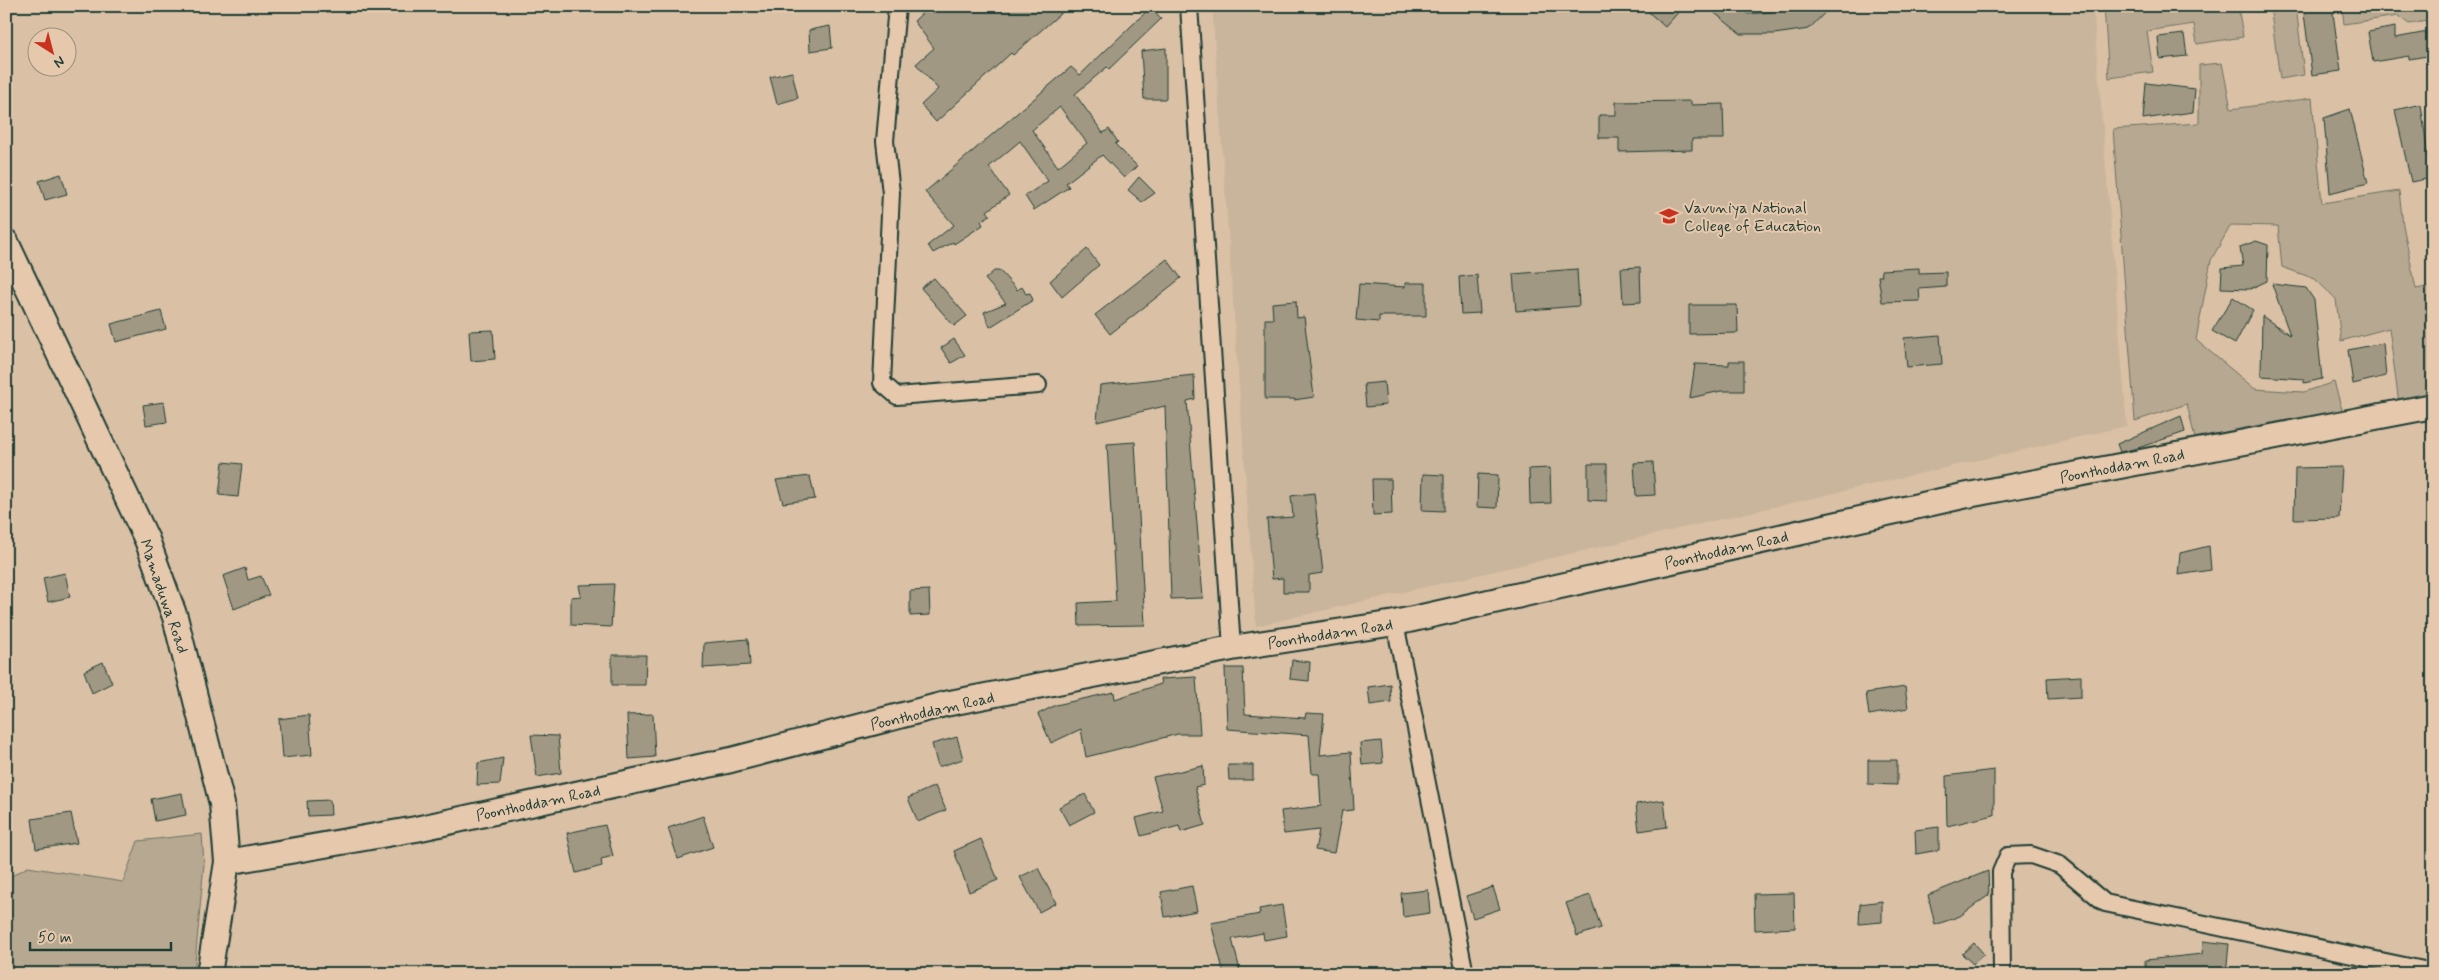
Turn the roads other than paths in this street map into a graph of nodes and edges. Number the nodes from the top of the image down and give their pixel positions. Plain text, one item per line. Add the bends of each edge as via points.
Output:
1 (897, 6) edge
2 (1189, 6) edge
3 (6, 242) edge
4 (1038, 385) dead end
5 (2433, 406) edge
6 (1395, 622) junction
7 (1232, 648) junction
8 (228, 862) junction
9 (2433, 972) edge
10 (209, 974) edge
11 (1465, 974) edge
12 (2002, 974) edge

1 - 4 street via 885,141 891,194 882,383 897,396
2 - 7 street
3 - 8 street, Mamaduwa Road via 147,540 175,617 222,804
5 - 6 street, Poonthoddam Road via 1963,496
6 - 7 street, Poonthoddam Road
6 - 11 street
7 - 8 street, Poonthoddam Road via 945,704 731,760 416,829
8 - 10 street, Mamaduwa Road
9 - 12 street via 2105,903 2060,865 2031,855 2008,856 2001,872

